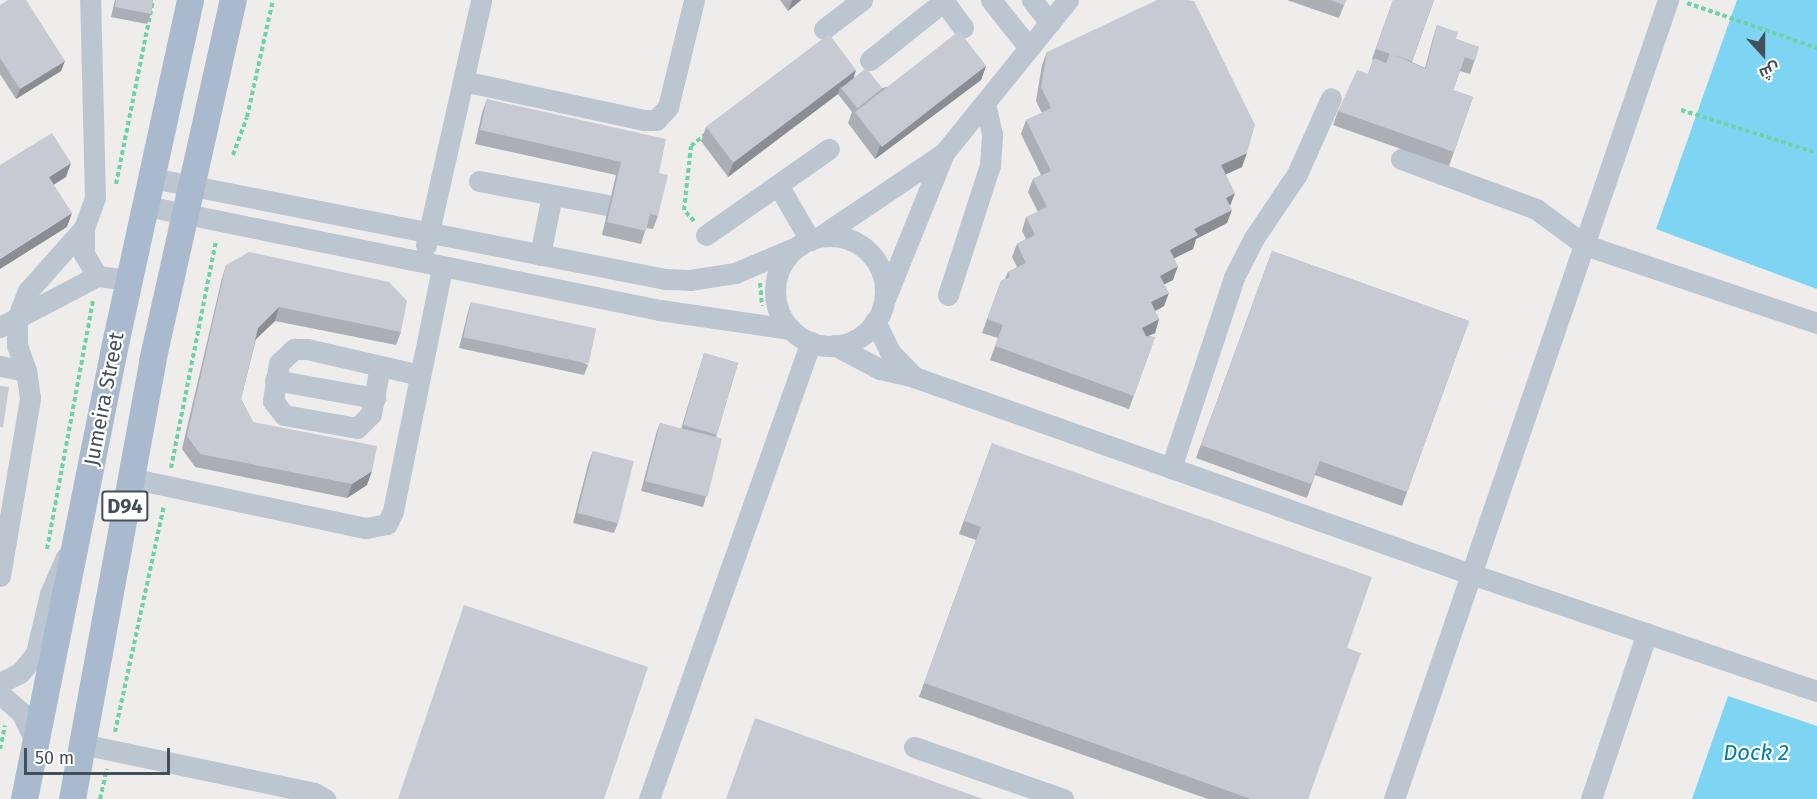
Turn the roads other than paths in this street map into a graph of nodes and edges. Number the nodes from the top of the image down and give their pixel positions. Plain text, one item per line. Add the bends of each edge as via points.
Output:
1 (90, 0) edge
2 (190, 0) edge
3 (233, 0) edge
4 (481, 0) edge
5 (694, 0) edge
6 (862, 0) edge
7 (991, 0) edge
8 (1032, 0) edge
9 (1068, 0) edge
10 (1668, 0) edge
11 (943, 1) edge
12 (1050, 23) junction
13 (963, 28) dead end
14 (824, 29) dead end
15 (1029, 48) junction
16 (870, 60) dead end
17 (463, 81) junction
18 (1331, 98) dead end
19 (985, 103) junction
20 (829, 149) dead end
21 (944, 153) junction
22 (1401, 159) dead end
23 (152, 177) junction
24 (479, 181) dead end
25 (778, 185) junction
26 (191, 186) junction
27 (552, 195) junction
28 (607, 205) dead end
29 (146, 206) junction
30 (184, 214) junction
31 (84, 228) junction
32 (429, 233) junction
33 (706, 235) road end
34 (810, 241) junction
35 (1585, 245) junction
36 (540, 255) junction
37 (432, 265) junction
38 (97, 276) junction
39 (129, 280) junction
40 (948, 295) dead end
41 (879, 313) junction
42 (8, 323) edge
43 (1817, 323) edge
44 (791, 329) junction
45 (811, 342) junction
46 (834, 345) junction
47 (0, 366) edge
48 (380, 366) junction
49 (26, 371) junction
50 (420, 375) junction
51 (914, 377) junction
52 (275, 380) junction
53 (375, 398) junction
54 (1171, 468) junction
55 (130, 478) junction
56 (76, 545) junction
57 (1471, 574) junction
58 (0, 576) edge
59 (1647, 633) junction
60 (0, 684) edge
61 (1817, 691) edge
62 (0, 694) edge
63 (82, 744) junction
64 (37, 746) junction
65 (914, 747) dead end
66 (24, 799) edge
67 (72, 799) edge
68 (325, 799) edge
69 (649, 799) edge
70 (1064, 799) edge
71 (1394, 799) edge
72 (1591, 799) edge

1 - 31 street via 96,181
2 - 23 main road, Jumeira Street / D94
3 - 26 main road, Jumeira Street / D94
4 - 17 street
5 - 17 street via 668,107 656,120
6 - 14 street
7 - 15 street
8 - 12 street
9 - 12 street
10 - 35 street
11 - 13 street
11 - 16 street
12 - 15 street
15 - 19 street
17 - 32 street
18 - 54 street via 1298,174 1239,267
19 - 21 street
19 - 40 street via 992,134 990,165
20 - 25 street
21 - 34 street
21 - 41 street
22 - 35 street via 1536,209
23 - 26 street
23 - 29 main road, Jumeira Street / D94
24 - 27 street
25 - 33 street
25 - 34 street
26 - 30 main road, Jumeira Street / D94
26 - 32 street
27 - 28 street
27 - 36 street
29 - 30 street
29 - 39 main road, Jumeira Street / D94
30 - 37 street
30 - 55 main road, Jumeira Street / D94
31 - 38 street via 84,254
31 - 42 street via 28,291
32 - 36 street
32 - 37 street
34 - 36 street via 756,265 714,278 690,280
34 - 41 street via 857,243 871,254 881,270
34 - 44 street via 787,256 775,286 781,317
35 - 43 street
35 - 57 street
37 - 44 street via 764,328
37 - 50 street
38 - 39 street
38 - 42 street
39 - 56 main road, Jumeira Street / D94
41 - 46 street via 864,333
41 - 51 street via 890,352
42 - 49 street
44 - 45 street
45 - 46 street
45 - 69 street
46 - 51 street via 864,363
47 - 49 street
48 - 50 street
48 - 52 street via 300,348 283,357
48 - 53 street
49 - 58 street via 28,412
50 - 55 street via 393,511 381,528
51 - 54 street
52 - 53 street
52 - 53 street via 273,401 279,411 344,428 357,428 369,420
54 - 57 street
55 - 63 main road, Jumeira Street / D94
56 - 60 street via 54,581 36,653 20,673
56 - 64 main road, Jumeira Street / D94
57 - 59 street
57 - 71 street
59 - 61 street
59 - 72 street
62 - 64 street via 25,717
63 - 67 main road, Jumeira Street / D94
63 - 68 street via 314,793
64 - 66 main road, Jumeira Street / D94
65 - 70 street

